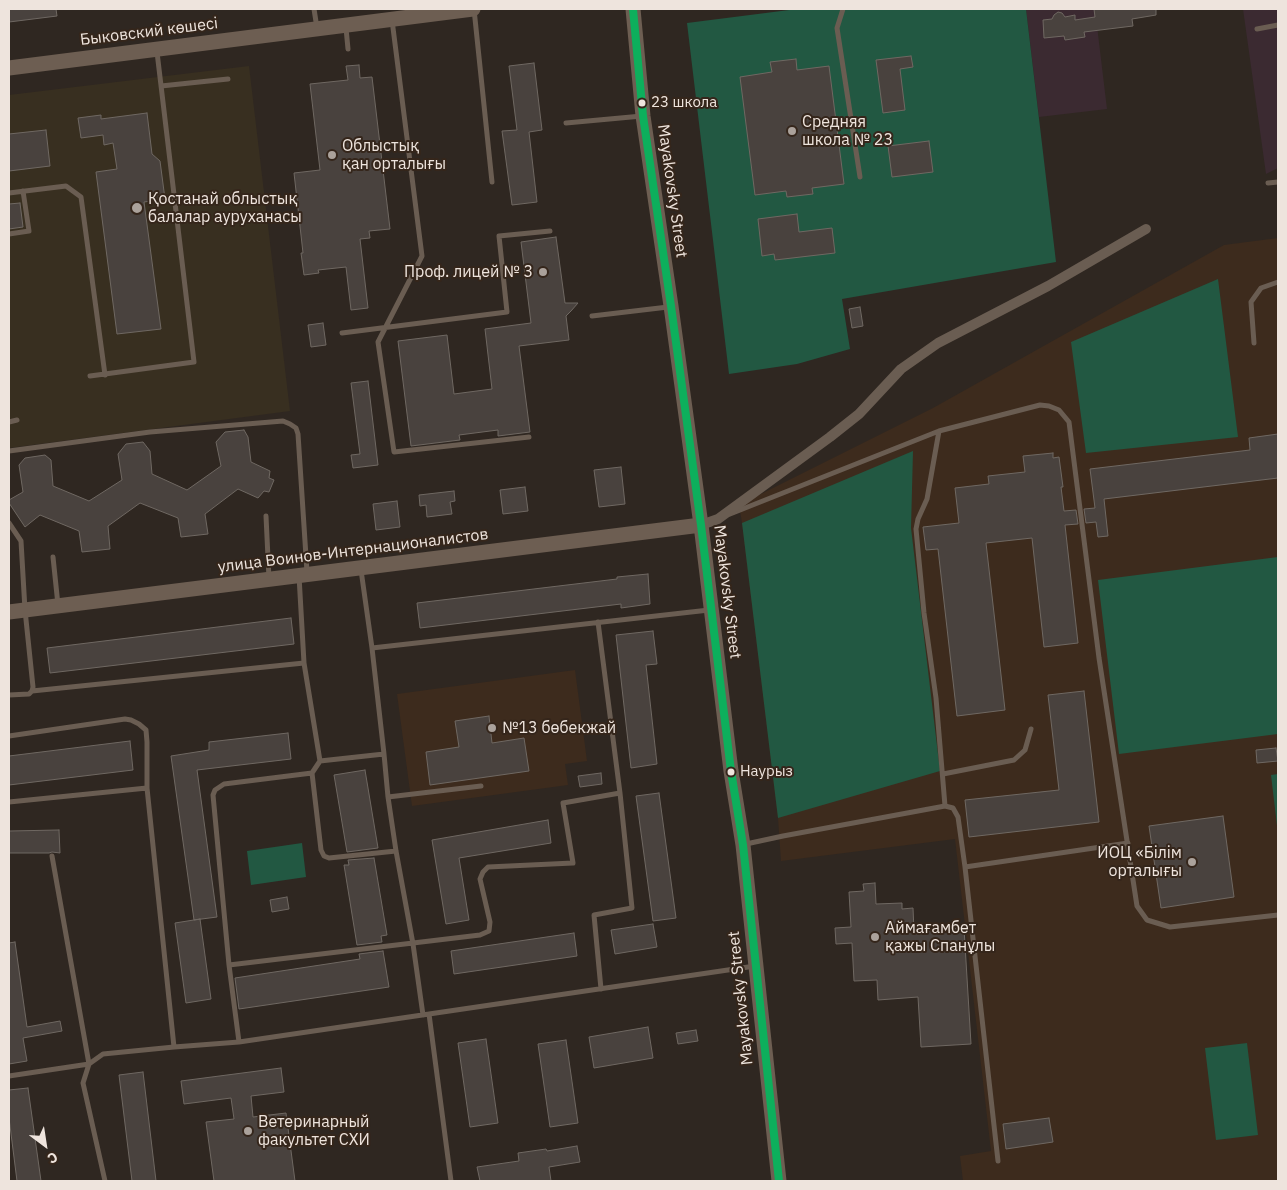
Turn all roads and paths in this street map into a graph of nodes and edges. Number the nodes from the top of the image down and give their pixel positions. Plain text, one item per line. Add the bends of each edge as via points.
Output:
1 (314, 9) edge
2 (474, 9) edge
3 (632, 9) edge
4 (843, 9) edge
5 (392, 19) junction
6 (345, 25) junction
7 (1278, 25) edge
8 (317, 29) junction
9 (1257, 29) dead end
10 (157, 49) junction
11 (348, 49) dead end
12 (9, 68) edge
13 (228, 78) dead end
14 (161, 86) junction
15 (643, 116) junction
16 (566, 123) dead end
17 (860, 177) dead end
18 (492, 182) dead end
19 (1278, 182) edge
20 (1268, 183) dead end
21 (23, 191) junction
22 (9, 193) edge
23 (1146, 229) dead end
24 (550, 231) dead end
25 (9, 234) edge
26 (1278, 282) edge
27 (671, 306) junction
28 (592, 316) dead end
29 (385, 327) junction
30 (342, 333) dead end
31 (1254, 343) dead end
32 (105, 374) junction
33 (90, 376) dead end
34 (17, 420) dead end
35 (9, 422) edge
36 (939, 431) junction
37 (529, 437) dead end
38 (9, 451) edge
39 (266, 516) dead end
40 (718, 518) junction
41 (9, 523) edge
42 (701, 525) junction
43 (53, 557) dead end
44 (361, 567) junction
45 (303, 575) junction
46 (269, 579) junction
47 (58, 606) junction
48 (712, 609) junction
49 (26, 610) junction
50 (9, 612) edge
51 (598, 622) junction
52 (372, 648) junction
53 (304, 663) junction
54 (32, 691) junction
55 (9, 695) edge
56 (1031, 729) dead end
57 (9, 736) edge
58 (384, 754) junction
59 (320, 760) junction
60 (312, 773) junction
61 (943, 774) junction
62 (481, 786) dead end
63 (147, 788) junction
64 (620, 793) junction
65 (388, 797) junction
66 (9, 802) edge
67 (946, 806) junction
68 (1128, 843) junction
69 (743, 845) junction
70 (396, 851) junction
71 (52, 856) dead end
72 (965, 867) junction
73 (1278, 915) edge
74 (413, 944) junction
75 (229, 966) junction
76 (755, 966) junction
77 (602, 988) junction
78 (426, 1015) junction
79 (239, 1042) junction
80 (174, 1047) junction
81 (89, 1064) junction
82 (9, 1076) edge
83 (998, 1161) dead end
84 (105, 1181) edge
85 (451, 1181) edge
86 (779, 1181) edge

1 - 8 lane
2 - 5 main road, Быковский көшесі
2 - 18 lane
3 - 15 main road, Mayakovsky Street
4 - 17 lane via 837,28
5 - 6 main road, Быковский көшесі
5 - 29 lane via 422,256
6 - 8 main road, Быковский көшесі
6 - 11 lane
7 - 9 lane
8 - 10 main road, Быковский көшесі
10 - 12 main road, Быковский көшесі
10 - 14 lane
13 - 14 lane
14 - 32 lane via 194,362
15 - 16 lane
15 - 27 main road, Mayakovsky Street
19 - 20 lane
21 - 22 lane
21 - 25 lane via 29,231
21 - 32 lane via 66,186 81,197
23 - 40 street via 1048,286 930,348 900,369 859,414
24 - 29 lane via 499,236 507,312
26 - 31 lane via 1261,288 1251,302
27 - 28 lane
27 - 42 main road, Mayakovsky Street
29 - 30 lane
29 - 37 lane via 378,342 394,452
32 - 33 lane
34 - 35 lane
36 - 40 lane
36 - 61 lane via 926,498 916,529
36 - 68 lane via 1040,405 1059,410 1070,422
38 - 45 lane via 150,432 283,421 296,428 298,434
39 - 46 lane
40 - 42 street
41 - 49 lane via 21,542
42 - 44 main road, улица Воинов-Интернационалистов
42 - 48 main road, Mayakovsky Street
43 - 47 lane
44 - 45 main road, улица Воинов-Интернационалистов
44 - 52 lane
45 - 46 main road, улица Воинов-Интернационалистов
45 - 53 lane
46 - 47 main road, улица Воинов-Интернационалистов
47 - 49 main road, улица Воинов-Интернационалистов
48 - 51 lane
48 - 69 main road, Mayakovsky Street
49 - 50 main road, улица Воинов-Интернационалистов
49 - 54 lane
51 - 52 lane
51 - 64 lane
52 - 58 lane
53 - 54 lane
53 - 59 lane
54 - 55 lane
56 - 61 lane via 1025,750 1014,760
57 - 63 lane via 132,720 146,730
58 - 59 lane
58 - 65 lane
59 - 60 lane
60 - 70 lane via 324,856
60 - 75 lane via 224,784 213,795
61 - 67 lane
62 - 65 lane
63 - 66 lane
63 - 80 lane
64 - 74 lane via 563,802 573,862 488,867 483,872 480,879 490,922 489,931
64 - 77 lane via 632,908 594,915
65 - 70 lane
67 - 69 lane
67 - 72 lane via 953,808 958,817
68 - 72 lane
68 - 73 lane via 1138,906 1147,920 1170,927
69 - 76 main road, Mayakovsky Street
70 - 74 lane
71 - 81 lane
72 - 83 lane
74 - 75 lane
74 - 78 lane
75 - 79 lane
76 - 77 lane
76 - 86 main road, Mayakovsky Street
77 - 78 lane
78 - 79 lane
78 - 85 lane
79 - 80 lane
80 - 81 lane via 103,1054
81 - 82 lane
81 - 84 lane via 83,1083

